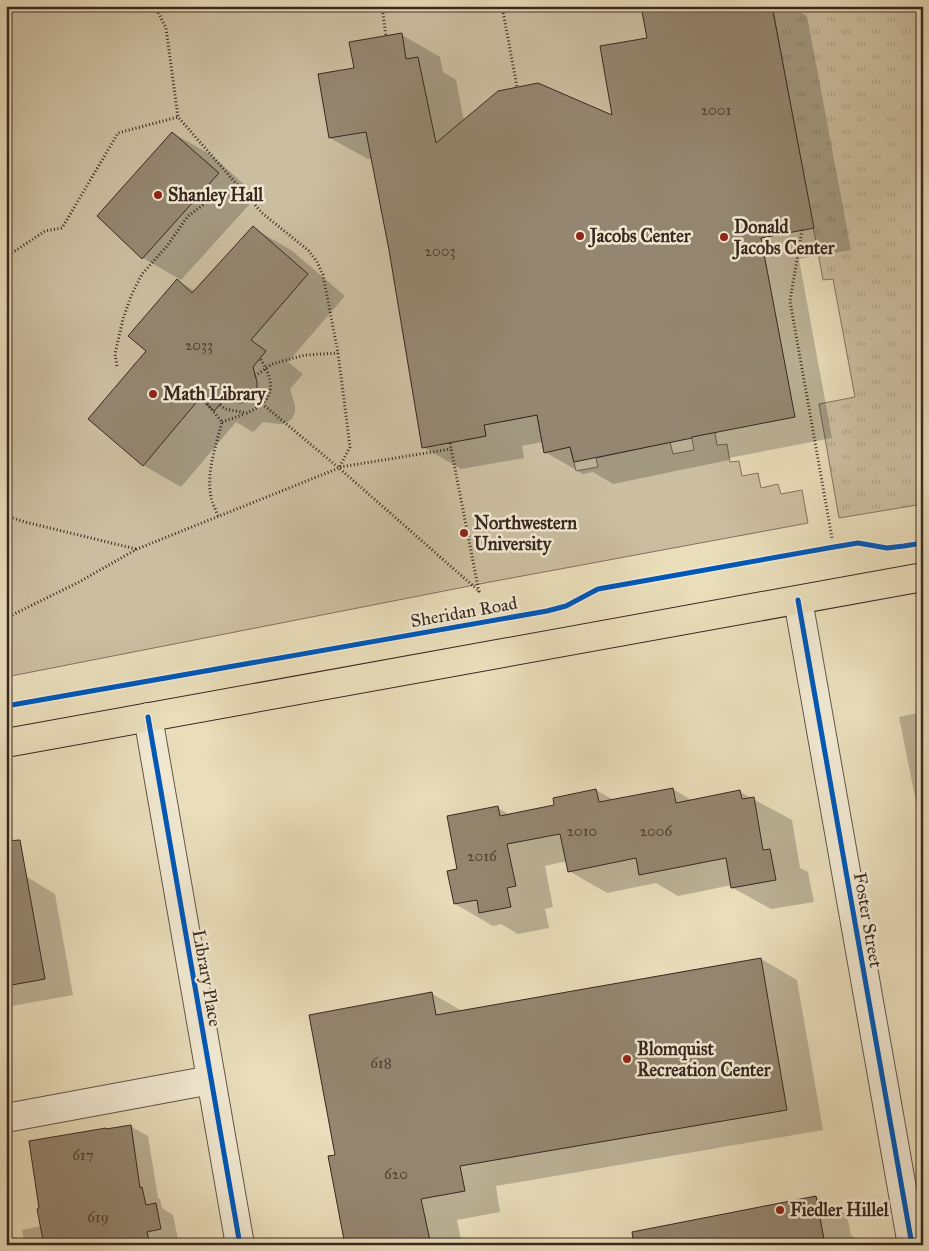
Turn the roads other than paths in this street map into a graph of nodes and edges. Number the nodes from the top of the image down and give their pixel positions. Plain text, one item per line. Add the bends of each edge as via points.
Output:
1 (923, 578) edge
2 (798, 600) junction
3 (148, 717) junction
4 (6, 743) edge
5 (211, 1080) junction
6 (6, 1118) edge
7 (240, 1245) edge
8 (912, 1245) edge

1 - 2 main road
2 - 3 main road
2 - 8 street, Foster Street
3 - 4 main road
3 - 5 street, Library Place
5 - 6 street
5 - 7 street, Library Place

